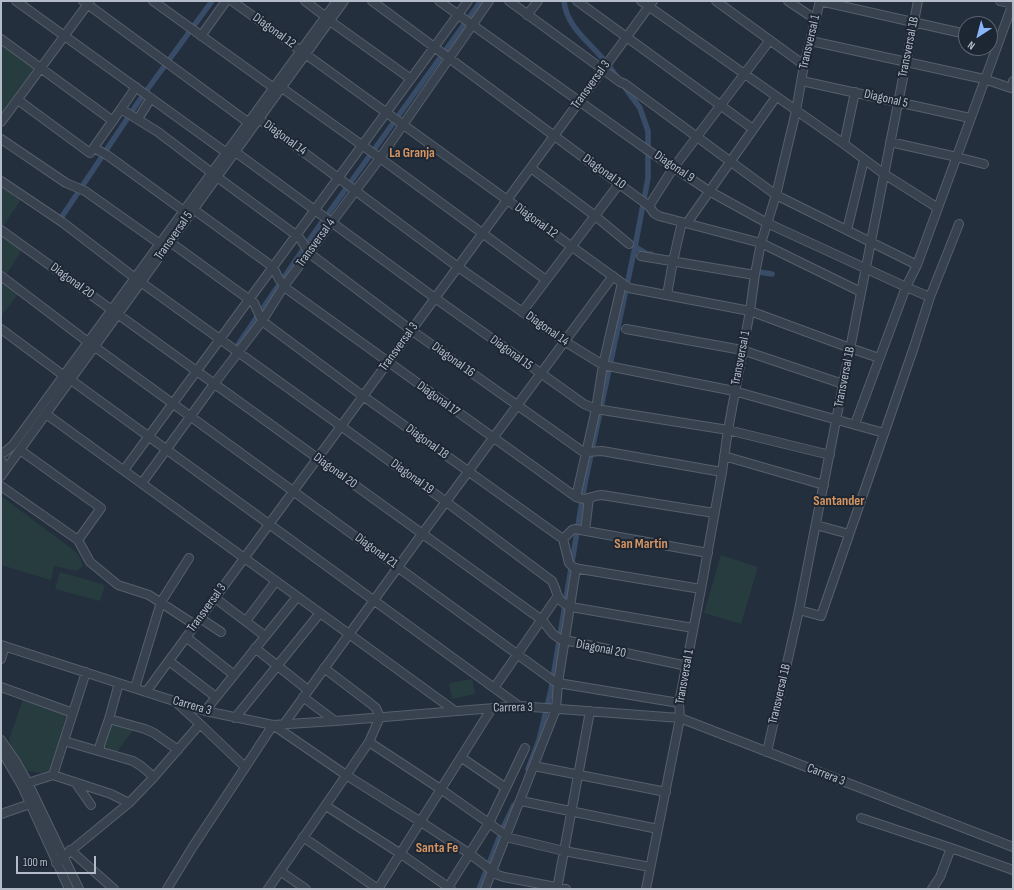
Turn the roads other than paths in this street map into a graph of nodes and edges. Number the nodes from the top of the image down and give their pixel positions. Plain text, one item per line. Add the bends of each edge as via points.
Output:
1 (16, 1) edge
2 (153, 1) edge
3 (226, 1) edge
4 (232, 1) edge
5 (305, 1) edge
6 (337, 1) edge
7 (344, 1) edge
8 (372, 1) edge
9 (439, 1) edge
10 (468, 1) edge
11 (489, 1) edge
12 (509, 1) edge
13 (538, 1) edge
14 (577, 1) edge
15 (641, 1) edge
16 (716, 1) edge
17 (788, 1) edge
18 (820, 1) edge
19 (918, 1) edge
20 (1000, 1) edge
21 (87, 2) edge
22 (1013, 3) edge
23 (651, 4) edge
24 (527, 15) junction
25 (460, 16) junction
26 (328, 19) junction
27 (815, 19) junction
28 (914, 22) junction
29 (472, 24) junction
30 (958, 32) edge
31 (199, 35) junction
32 (64, 36) junction
33 (626, 37) junction
34 (1, 39) edge
35 (770, 40) junction
36 (811, 41) junction
37 (999, 41) joint
38 (436, 48) junction
39 (304, 53) junction
40 (448, 57) junction
41 (906, 62) junction
42 (804, 65) junction
43 (606, 66) junction
44 (41, 68) junction
45 (744, 74) junction
46 (411, 79) junction
47 (984, 79) junction
48 (802, 81) junction
49 (1012, 84) edge
50 (137, 88) junction
51 (278, 88) junction
52 (855, 92) junction
53 (149, 97) junction
54 (776, 97) junction
55 (18, 100) junction
56 (579, 101) junction
57 (898, 102) junction
58 (722, 106) junction
59 (796, 111) junction
60 (130, 114) junction
61 (387, 114) junction
62 (970, 118) junction
63 (259, 119) junction
64 (113, 121) junction
65 (1, 122) edge
66 (248, 123) junction
67 (401, 124) junction
68 (753, 128) junction
69 (554, 136) junction
70 (697, 137) junction
71 (1, 139) edge
72 (890, 142) junction
73 (844, 144) junction
74 (365, 147) junction
75 (92, 151) junction
76 (231, 152) junction
77 (378, 157) junction
78 (957, 157) junction
79 (864, 160) junction
80 (730, 161) junction
81 (984, 164) dead end
82 (674, 167) junction
83 (530, 168) junction
84 (884, 174) junction
85 (214, 175) junction
86 (342, 180) junction
87 (1, 181) edge
88 (619, 184) junction
89 (355, 189) junction
90 (709, 192) junction
91 (776, 195) junction
92 (507, 200) junction
93 (647, 204) junction
94 (938, 208) junction
95 (193, 209) junction
96 (184, 211) junction
97 (318, 211) junction
98 (594, 216) junction
99 (329, 220) junction
100 (684, 223) junction
101 (767, 223) junction
102 (959, 224) dead end
103 (1, 230) edge
104 (847, 230) junction
105 (483, 233) junction
106 (299, 238) junction
107 (170, 242) junction
108 (871, 242) junction
109 (761, 243) junction
110 (160, 244) junction
111 (630, 244) dead end
112 (571, 246) junction
113 (308, 251) junction
114 (641, 256) dead end
115 (673, 262) junction
116 (917, 265) junction
117 (273, 267) junction
118 (458, 267) junction
119 (866, 268) junction
120 (756, 272) junction
121 (1, 276) edge
122 (613, 276) junction
123 (138, 280) junction
124 (546, 280) junction
125 (282, 283) junction
126 (625, 285) junction
127 (906, 287) junction
128 (861, 292) junction
129 (668, 295) junction
130 (930, 297) junction
131 (435, 298) junction
132 (252, 301) junction
133 (115, 312) junction
134 (522, 312) junction
135 (750, 312) junction
136 (261, 319) junction
137 (1, 329) edge
138 (626, 329) dead end
139 (411, 330) junction
140 (220, 339) junction
141 (564, 341) junction
142 (88, 342) junction
143 (95, 347) junction
144 (850, 348) junction
145 (235, 350) junction
146 (742, 350) junction
147 (880, 358) junction
148 (388, 362) junction
149 (609, 367) junction
150 (197, 371) junction
151 (540, 374) junction
152 (63, 375) junction
153 (71, 380) junction
154 (213, 384) junction
155 (843, 384) junction
156 (734, 391) junction
157 (363, 396) junction
158 (173, 404) junction
159 (516, 406) junction
160 (597, 409) junction
161 (46, 414) junction
162 (187, 414) junction
163 (836, 420) junction
164 (855, 424) junction
165 (341, 426) junction
166 (728, 430) junction
167 (884, 433) junction
168 (148, 437) junction
169 (493, 438) junction
170 (163, 447) junction
171 (20, 450) junction
172 (589, 452) junction
173 (1, 453) edge
174 (830, 455) junction
175 (724, 456) junction
176 (317, 458) junction
177 (1, 460) edge
178 (124, 470) junction
179 (468, 472) junction
180 (722, 472) junction
181 (3, 473) edge
182 (142, 484) junction
183 (824, 485) junction
184 (1, 486) edge
185 (294, 491) junction
186 (583, 498) junction
187 (445, 502) junction
188 (714, 513) junction
189 (269, 524) junction
190 (816, 525) junction
191 (581, 530) junction
192 (422, 534) junction
193 (849, 534) junction
194 (563, 539) junction
195 (78, 540) junction
196 (708, 553) junction
197 (189, 558) dead end
198 (244, 558) junction
199 (398, 566) junction
200 (573, 566) junction
201 (276, 581) junction
202 (701, 589) junction
203 (297, 597) junction
204 (215, 598) junction
205 (374, 600) junction
206 (161, 602) junction
207 (565, 603) junction
208 (799, 610) junction
209 (320, 613) junction
210 (542, 620) junction
211 (246, 621) junction
212 (197, 622) junction
213 (693, 628) junction
214 (221, 632) dead end
215 (350, 634) junction
216 (265, 636) junction
217 (186, 637) junction
218 (559, 638) junction
219 (3, 646) edge
220 (255, 648) junction
221 (517, 654) junction
222 (1, 659) edge
223 (169, 661) junction
224 (278, 665) junction
225 (687, 666) junction
226 (324, 668) junction
227 (86, 672) junction
228 (234, 675) junction
229 (554, 680) junction
230 (119, 683) junction
231 (1, 688) edge
232 (135, 688) junction
233 (494, 688) junction
234 (308, 690) junction
235 (146, 692) junction
236 (216, 697) junction
237 (303, 697) junction
238 (174, 701) junction
239 (679, 703) junction
240 (519, 706) junction
241 (492, 708) junction
242 (554, 709) junction
243 (205, 711) junction
244 (455, 711) junction
245 (590, 711) junction
246 (73, 713) junction
247 (235, 718) junction
248 (380, 718) junction
249 (680, 718) junction
250 (109, 719) junction
251 (335, 721) junction
252 (200, 724) junction
253 (284, 724) junction
254 (273, 725) junction
255 (1, 740) edge
256 (64, 741) junction
257 (369, 742) junction
258 (525, 748) dead end
259 (1, 750) edge
260 (178, 750) junction
261 (100, 751) junction
262 (767, 752) junction
263 (462, 758) junction
264 (534, 766) junction
265 (245, 767) junction
266 (578, 774) junction
267 (53, 775) junction
268 (346, 775) junction
269 (154, 777) junction
270 (28, 782) junction
271 (75, 782) junction
272 (506, 788) junction
273 (442, 790) junction
274 (666, 792) junction
275 (521, 801) junction
276 (129, 803) junction
277 (30, 804) junction
278 (91, 804) dead end
279 (326, 806) junction
280 (571, 812) junction
281 (1, 814) edge
282 (861, 818) dead end
283 (421, 822) junction
284 (492, 825) junction
285 (658, 829) junction
286 (505, 834) junction
287 (303, 837) junction
288 (1013, 847) edge
289 (951, 848) junction
290 (70, 850) junction
291 (564, 851) junction
292 (401, 854) junction
293 (470, 854) junction
294 (60, 860) junction
295 (650, 867) junction
296 (491, 870) junction
297 (1013, 870) edge
298 (280, 871) junction
299 (449, 888) edge
300 (560, 888) edge
301 (69, 889) edge
302 (79, 889) edge
303 (114, 889) edge
304 (167, 889) edge
305 (268, 889) edge
306 (306, 889) edge
307 (378, 889) edge
308 (485, 889) edge
309 (646, 889) edge
310 (932, 889) edge

1 - 32 street, Diagonal 15
2 - 31 street
3 - 31 street
4 - 39 street, Diagonal 12
5 - 26 street
6 - 26 street, Transversal 5
7 - 26 street, Transversal 5
8 - 38 street, Diagonal 10
9 - 25 street, Diagonal 9
10 - 25 street
11 - 29 street, Transversal 4
12 - 24 street
13 - 24 street
14 - 33 street
15 - 23 street
16 - 35 street
17 - 27 street
18 - 27 street, Transversal 1
18 - 28 street
19 - 28 street, Transversal 1B
20 - 22 street
21 - 32 street
21 - 66 street, Diagonal 14
22 - 37 street
23 - 33 street, Transversal 3
23 - 45 street
24 - 43 street
25 - 29 street, Diagonal 9
25 - 38 street
26 - 39 street, Transversal 5
26 - 46 street
27 - 36 street, Transversal 1
28 - 30 street
28 - 41 street, Transversal 1B
29 - 40 street, Transversal 4
29 - 56 street, Diagonal 9
31 - 51 street
32 - 44 street
32 - 50 street, Diagonal 15
33 - 43 street, Transversal 3
33 - 58 street
34 - 44 street
35 - 42 street
35 - 45 street
36 - 41 street
36 - 42 street, Transversal 1
37 - 47 street
38 - 40 street, Diagonal 10
38 - 46 street
39 - 51 street, Transversal 5
39 - 61 street, Diagonal 12
40 - 67 street, Transversal 4
40 - 69 street, Diagonal 10
41 - 47 street
41 - 57 street, Transversal 1B
42 - 48 street, Transversal 1
43 - 56 street, Transversal 3
43 - 70 street via 622,83
44 - 55 street
44 - 64 street
45 - 54 street
45 - 58 street
46 - 61 street
47 - 49 street
47 - 62 street
48 - 52 street, Diagonal 5
48 - 59 street, Transversal 1
50 - 53 street, Diagonal 15
50 - 60 street
51 - 63 street, Transversal 5
51 - 66 street, Transversal 5
51 - 74 street
52 - 57 street, Diagonal 5
52 - 73 street
53 - 60 street
53 - 76 street, Diagonal 15
54 - 59 street
54 - 68 street
55 - 65 street
55 - 75 street
56 - 69 street, Transversal 3
56 - 82 street, Diagonal 9
57 - 62 street, Diagonal 5
57 - 72 street, Transversal 1B
58 - 68 street
58 - 70 street
59 - 73 street
59 - 91 street, Transversal 1
60 - 64 street
60 - 85 street, Diagonal 16
61 - 67 street, Diagonal 12
61 - 74 street
62 - 78 street
63 - 76 street, Transversal 5
63 - 86 street, Diagonal 14
64 - 75 street
66 - 76 street, Transversal 5
67 - 77 street, Transversal 4
67 - 92 street, Diagonal 12
68 - 80 street
69 - 83 street, Transversal 3
69 - 88 street, Diagonal 10
70 - 80 street
70 - 82 street
71 - 110 street via 66,183 82,189
72 - 78 street
72 - 84 street, Transversal 1B
73 - 79 street
74 - 77 street
74 - 86 street
75 - 96 street via 105,154
76 - 85 street, Transversal 5
76 - 97 street, Diagonal 15
77 - 89 street, Transversal 4
77 - 105 street
78 - 81 street
78 - 94 street
79 - 84 street
79 - 104 street
80 - 90 street
80 - 91 street
82 - 90 street, Diagonal 9
82 - 93 street
83 - 92 street, Transversal 3
83 - 98 street
84 - 94 street
84 - 108 street, Transversal 1B
85 - 95 street, Transversal 5
85 - 96 street, Transversal 5
85 - 106 street, Diagonal 16
86 - 89 street, Diagonal 14
86 - 97 street
87 - 123 street, Diagonal 19 via 62,222
88 - 93 street, Diagonal 10
88 - 98 street
89 - 99 street, Transversal 4
89 - 118 street, Diagonal 14
90 - 100 street
90 - 101 street, Diagonal 9
91 - 101 street, Transversal 1
91 - 104 street
92 - 105 street, Transversal 3
92 - 112 street, Diagonal 12
93 - 100 street, Diagonal 10 via 659,216
94 - 116 street
95 - 107 street, Transversal 5
95 - 117 street, Diagonal 17
96 - 110 street, Transversal 5
97 - 99 street, Diagonal 15
97 - 106 street
98 - 111 street
98 - 112 street
99 - 113 street, Transversal 4
99 - 131 street, Diagonal 15
100 - 109 street, Diagonal 10
100 - 115 street
101 - 109 street, Transversal 1
101 - 119 street, Diagonal 9
102 - 130 street
103 - 133 street, Diagonal 20
104 - 108 street
105 - 118 street, Transversal 3
105 - 124 street
106 - 113 street, Diagonal 16
106 - 117 street
107 - 123 street, Transversal 5
107 - 132 street
108 - 116 street
108 - 119 street, Transversal 1B
109 - 120 street, Transversal 1
109 - 128 street, Diagonal 10
110 - 123 street, Transversal 5
112 - 122 street, Diagonal 12
112 - 124 street
113 - 125 street, Transversal 4
113 - 139 street, Diagonal 16
114 - 115 street
115 - 120 street
115 - 129 street
116 - 127 street
117 - 125 street, Diagonal 17
117 - 132 street
118 - 131 street, Transversal 3
118 - 134 street, Diagonal 14
119 - 127 street, Diagonal 9
119 - 128 street, Transversal 1B
120 - 135 street, Transversal 1
121 - 142 street
122 - 126 street, Diagonal 12
122 - 141 street
123 - 133 street, Transversal 5
123 - 140 street, Diagonal 19
124 - 134 street
125 - 136 street, Transversal 4
125 - 148 street, Diagonal 17
126 - 129 street, Diagonal 12
126 - 149 street
127 - 130 street, Diagonal 9
127 - 147 street
128 - 144 street, Transversal 1B
129 - 135 street, Diagonal 12
130 - 167 street
131 - 139 street, Transversal 3
131 - 151 street, Diagonal 15
132 - 136 street
132 - 140 street
133 - 142 street, Transversal 5
133 - 143 street, Transversal 5
133 - 150 street, Diagonal 20
134 - 141 street, Diagonal 14
135 - 144 street, Diagonal 12
135 - 146 street, Transversal 1
136 - 145 street, Transversal 4
136 - 157 street, Diagonal 18
137 - 152 street
138 - 146 street
139 - 148 street, Transversal 3
139 - 159 street, Diagonal 16
140 - 145 street, Diagonal 19
140 - 150 street
141 - 149 street, Diagonal 14
141 - 151 street
142 - 152 street, Transversal 5
143 - 153 street, Transversal 5
143 - 158 street, Diagonal 21
144 - 147 street, Diagonal 12
144 - 155 street, Transversal 1B
145 - 154 street, Transversal 4
145 - 165 street, Diagonal 19
146 - 155 street
146 - 156 street, Transversal 1
147 - 164 street
148 - 157 street, Transversal 3
148 - 169 street, Diagonal 17
149 - 156 street, Diagonal 14
149 - 160 street
150 - 154 street, Diagonal 20
150 - 158 street
151 - 159 street
151 - 160 street, Diagonal 15 via 584,404
152 - 173 street, Transversal 5 via 13,445
153 - 161 street, Transversal 5
153 - 168 street
154 - 162 street, Transversal 4
154 - 176 street, Diagonal 20
155 - 163 street, Transversal 1B
156 - 163 street, Diagonal 14
156 - 166 street, Transversal 1
157 - 165 street, Transversal 3
157 - 179 street, Diagonal 18
158 - 162 street, Diagonal 21
158 - 168 street
159 - 169 street
159 - 172 street, Diagonal 16 via 582,451
160 - 166 street, Diagonal 15
160 - 172 street
161 - 171 street, Transversal 5
161 - 178 street
162 - 170 street, Transversal 4
162 - 185 street, Diagonal 21
163 - 164 street, Diagonal 14
163 - 174 street, Transversal 1B
164 - 167 street, Diagonal 14
165 - 176 street, Transversal 3
165 - 187 street, Diagonal 19
166 - 174 street, Diagonal 15
166 - 175 street, Transversal 1
167 - 193 street
168 - 170 street
168 - 178 street
169 - 179 street
169 - 186 street, Diagonal 17
170 - 182 street, Transversal 4
170 - 189 street
171 - 181 street, Transversal 5
171 - 195 street via 101,508
172 - 180 street, Diagonal 16 via 602,451
172 - 186 street
174 - 183 street, Transversal 1B
175 - 180 street, Transversal 1
175 - 183 street
176 - 185 street, Transversal 3
176 - 192 street, Diagonal 20
177 - 181 street via 4,466
178 - 182 street
179 - 187 street
179 - 194 street, Diagonal 18
180 - 188 street, Transversal 1
182 - 198 street
183 - 190 street, Transversal 1B
184 - 195 street
185 - 189 street, Transversal 3
185 - 199 street, Diagonal 21
186 - 188 street via 602,495
186 - 191 street
187 - 192 street
187 - 207 street, Diagonal 19 via 552,581
188 - 196 street, Transversal 1
189 - 198 street, Transversal 3
189 - 205 street
190 - 193 street
190 - 208 street, Transversal 1B
191 - 194 street via 572,530
191 - 196 street
192 - 199 street
192 - 210 street, Diagonal 20
193 - 208 street via 821,616
194 - 200 street
195 - 206 street via 90,562 118,584
196 - 202 street, Transversal 1
197 - 206 street
198 - 201 street
198 - 204 street, Transversal 3
199 - 205 street
199 - 221 street, Diagonal 21
200 - 202 street
200 - 207 street
201 - 203 street
201 - 211 street
202 - 213 street, Transversal 1
203 - 209 street
203 - 216 street
204 - 211 street
204 - 212 street, Transversal 3
205 - 215 street
205 - 233 street
206 - 212 street
206 - 232 street
207 - 210 street
207 - 213 street
207 - 218 street
208 - 262 street, Transversal 1B
209 - 215 street
209 - 224 street
210 - 218 street, Diagonal 20
210 - 221 street
211 - 216 street
212 - 214 street
212 - 217 street, Transversal 3
213 - 225 street, Transversal 1
215 - 226 street
215 - 244 street
216 - 220 street
217 - 223 street, Transversal 3
217 - 228 street
218 - 225 street, Diagonal 20
218 - 229 street
219 - 222 street
219 - 227 street, Carrera 3
220 - 224 street
220 - 228 street
221 - 229 street, Diagonal 21
221 - 233 street
223 - 235 street, Transversal 3
223 - 236 street
224 - 234 street
224 - 247 street
225 - 239 street, Transversal 1
226 - 234 street
226 - 248 street via 376,708
227 - 230 street, Carrera 3
227 - 246 street
228 - 236 street
229 - 239 street, Diagonal 21
229 - 242 street
230 - 232 street, Carrera 3
230 - 250 street
231 - 246 street
232 - 235 street, Carrera 3
233 - 240 street
234 - 237 street
235 - 238 street, Carrera 3
236 - 243 street
237 - 251 street
237 - 253 street
238 - 243 street, Carrera 3
238 - 252 street
239 - 249 street, Transversal 1
240 - 241 street, Carrera 3
240 - 242 street, Carrera 3
241 - 244 street, Carrera 3
241 - 263 street
242 - 245 street, Carrera 3
242 - 264 street
243 - 247 street, Carrera 3
244 - 248 street, Carrera 3
245 - 249 street, Carrera 3
245 - 266 street
246 - 256 street
247 - 254 street, Carrera 3
248 - 251 street, Carrera 3
248 - 257 street
249 - 262 street, Carrera 3
249 - 274 street, Transversal 1
250 - 260 street via 154,733
250 - 261 street
251 - 253 street, Carrera 3
252 - 260 street
252 - 265 street
253 - 254 street, Carrera 3
254 - 265 street
254 - 268 street
255 - 270 street
256 - 261 street
256 - 267 street
257 - 268 street
257 - 273 street
258 - 272 street
259 - 277 street
260 - 269 street
261 - 269 street via 133,761
262 - 288 street, Carrera 3
263 - 272 street
263 - 273 street
264 - 266 street
264 - 275 street
265 - 304 street
266 - 274 street
266 - 280 street
267 - 270 street
267 - 271 street
268 - 279 street
268 - 283 street
269 - 276 street
270 - 294 street
271 - 276 street
271 - 278 street
272 - 284 street
273 - 283 street
273 - 284 street
274 - 285 street, Transversal 1
275 - 280 street
275 - 286 street
276 - 290 street
277 - 281 street
277 - 294 street
279 - 287 street
279 - 292 street
280 - 285 street
280 - 291 street
282 - 289 street
283 - 292 street
283 - 293 street
284 - 286 street
284 - 293 street
285 - 295 street, Transversal 1
286 - 291 street via 516,840
286 - 296 street
287 - 298 street
287 - 307 street
289 - 297 street
289 - 310 street via 940,877
290 - 294 street
290 - 303 street
291 - 295 street
291 - 300 street
292 - 299 street
292 - 307 street
293 - 296 street
293 - 299 street
294 - 301 street
294 - 302 street
295 - 309 street, Transversal 1
296 - 300 street via 504,877
296 - 308 street
298 - 305 street
298 - 306 street

